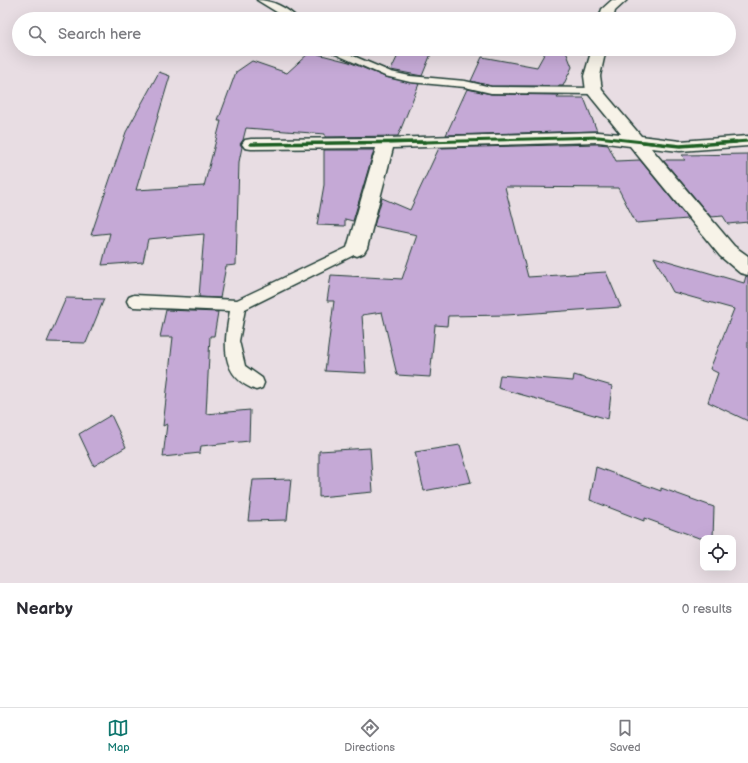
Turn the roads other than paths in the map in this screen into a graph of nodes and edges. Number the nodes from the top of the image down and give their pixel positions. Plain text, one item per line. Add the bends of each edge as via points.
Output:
1 (261, 0) edge
2 (620, 0) edge
3 (284, 12) edge
4 (608, 12) edge
5 (346, 56) edge
6 (597, 56) edge
7 (594, 91) junction
8 (748, 141) edge
9 (636, 142) junction
10 (386, 143) junction
11 (251, 144) dead end
12 (357, 248) joint
13 (748, 267) edge
14 (134, 302) dead end
15 (238, 306) junction
16 (256, 383) dead end

1 - 3 lane
2 - 4 street
5 - 7 lane via 388,74 410,79 465,84 491,90
6 - 7 street via 592,76
7 - 9 street
8 - 9 street via 680,146
9 - 10 street via 598,137
9 - 13 street via 727,251
10 - 11 street
10 - 12 street
12 - 15 lane
14 - 15 lane
15 - 16 lane via 232,341 238,370

